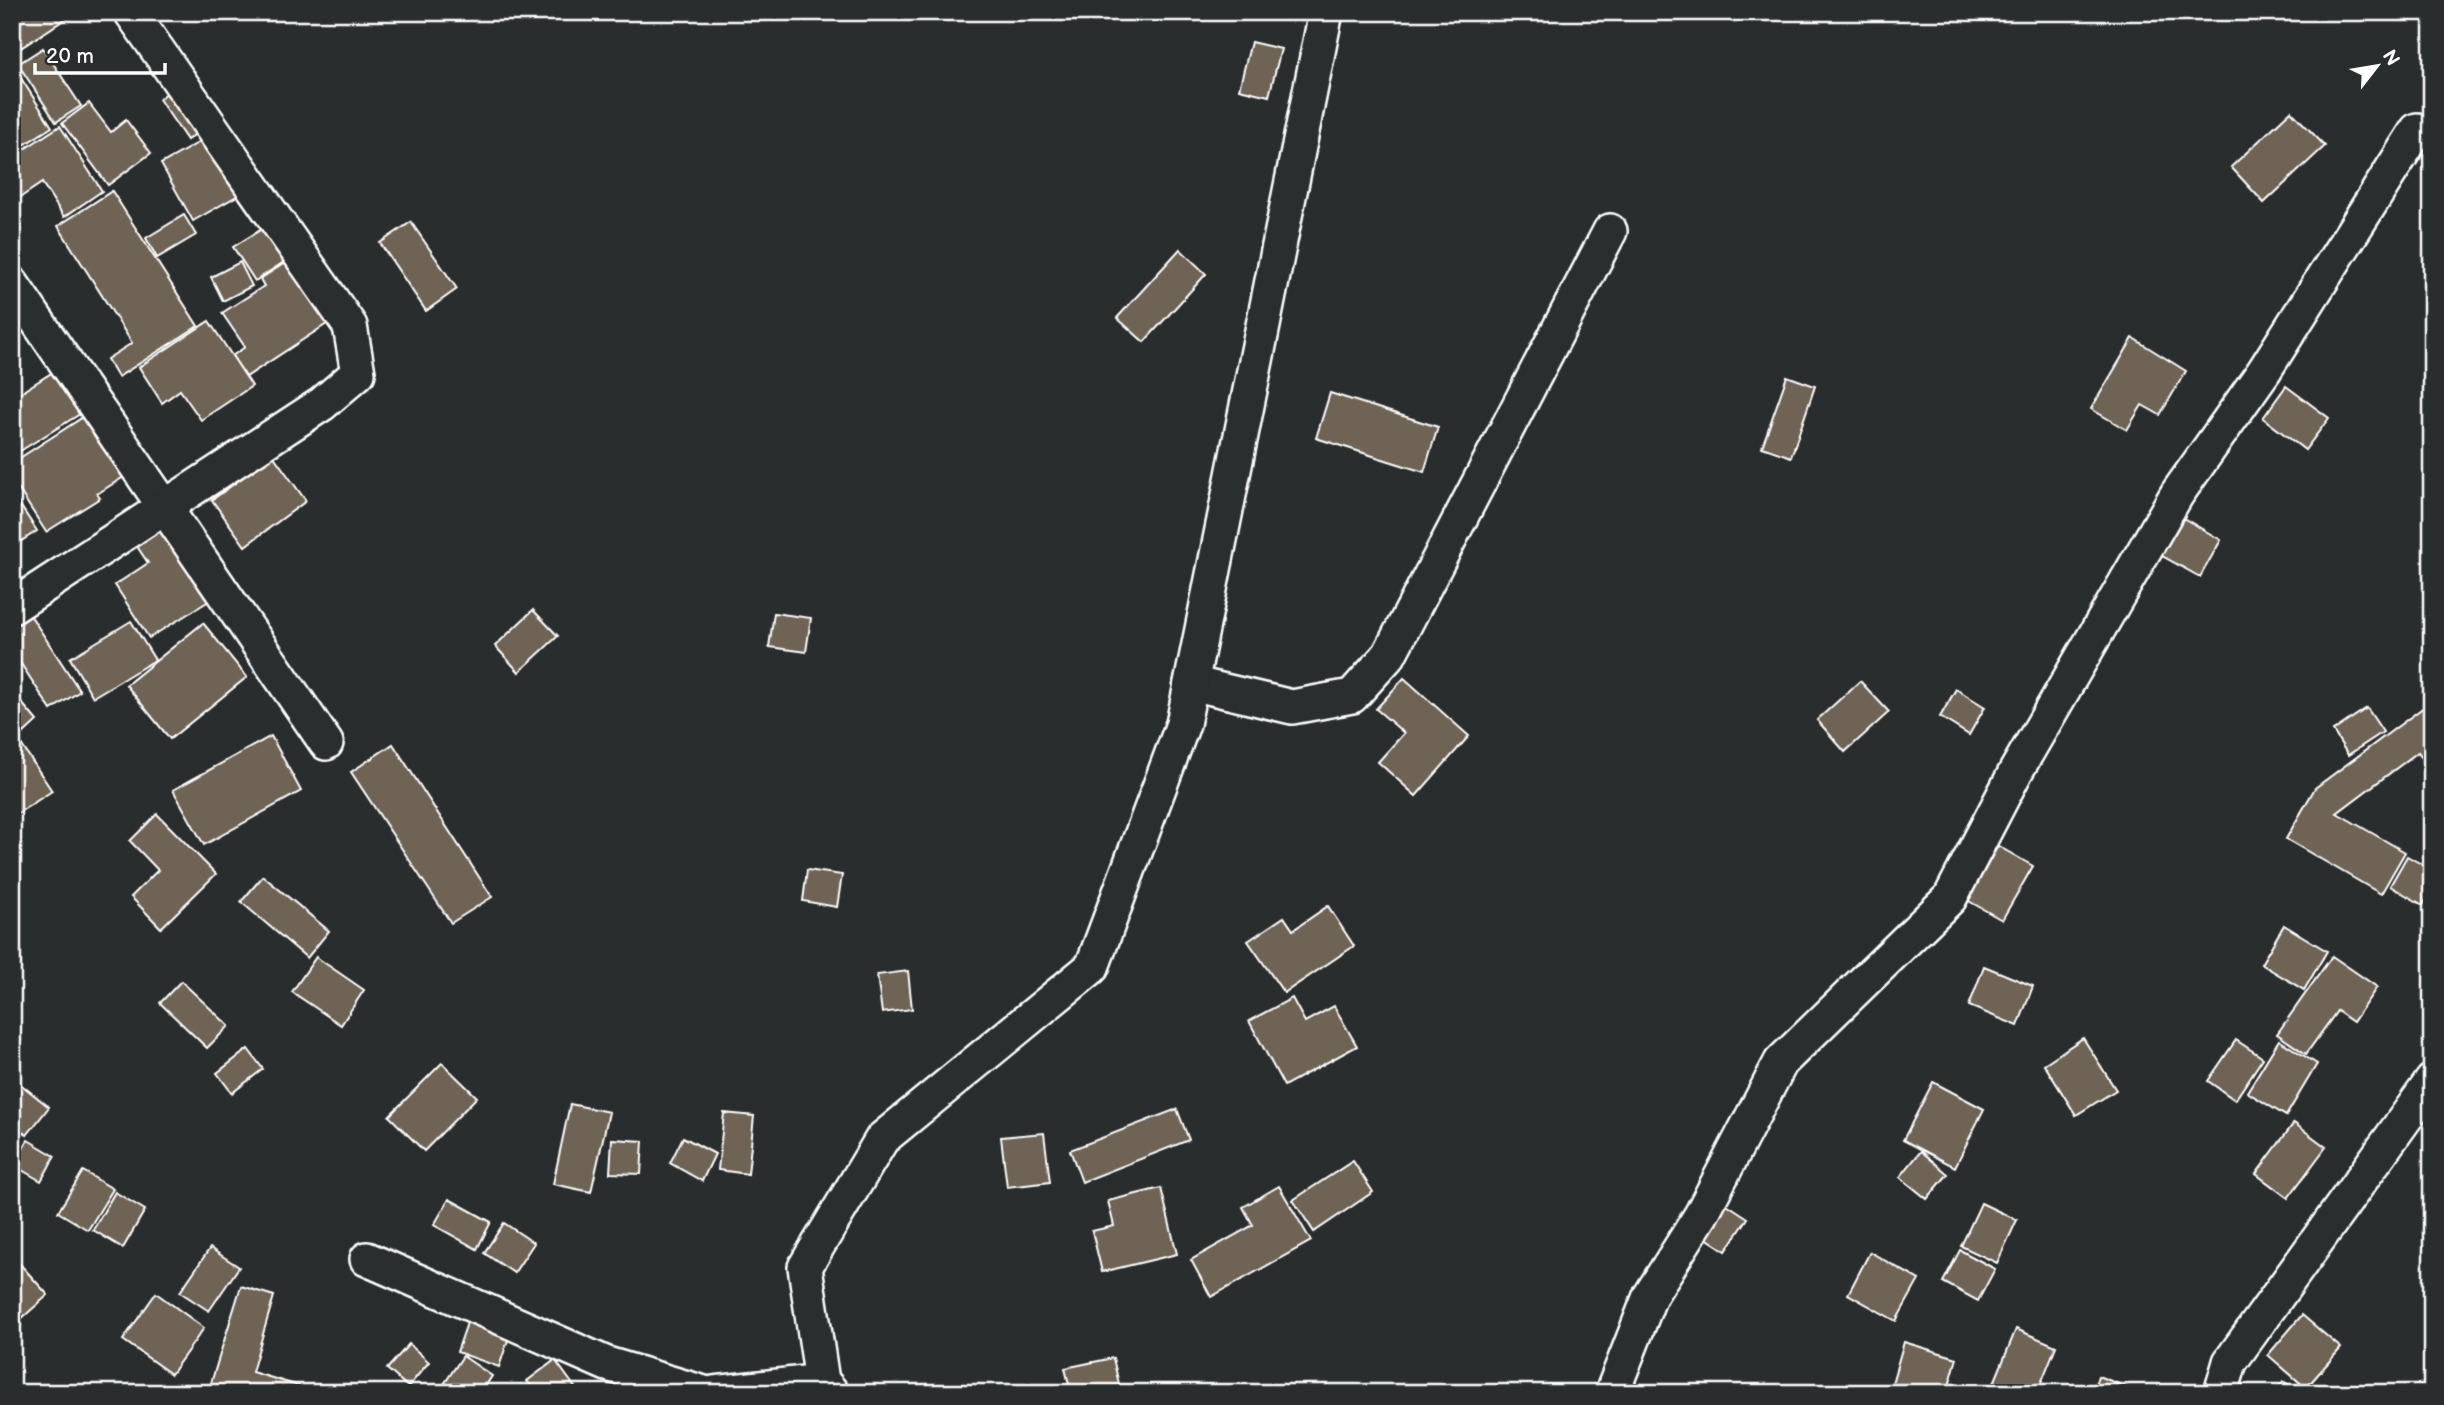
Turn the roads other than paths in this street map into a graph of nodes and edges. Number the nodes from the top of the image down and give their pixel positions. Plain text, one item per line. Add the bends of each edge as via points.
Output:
1 (131, 12) edge
2 (1326, 12) edge
3 (2417, 130) dead end
4 (1610, 231) dead end
5 (12, 284) edge
6 (165, 507) junction
7 (12, 607) edge
8 (1191, 683) junction
9 (326, 743) dead end
10 (2432, 1081) edge
11 (367, 1259) dead end
12 (827, 1387) edge
13 (704, 1393) edge
14 (714, 1393) edge
15 (1612, 1393) edge
16 (2221, 1393) edge

1 - 6 street via 351,326 358,373 322,404
2 - 8 street
3 - 15 street via 2264,371 2177,494 2017,771 1950,898 1781,1062 1700,1215 1650,1296
4 - 8 street via 1389,655 1352,696 1292,707
5 - 6 street
6 - 7 street
6 - 9 street
8 - 12 street via 1183,724 1092,967 882,1139 805,1267
10 - 16 street via 2230,1362
11 - 13 street via 607,1364
12 - 14 street

